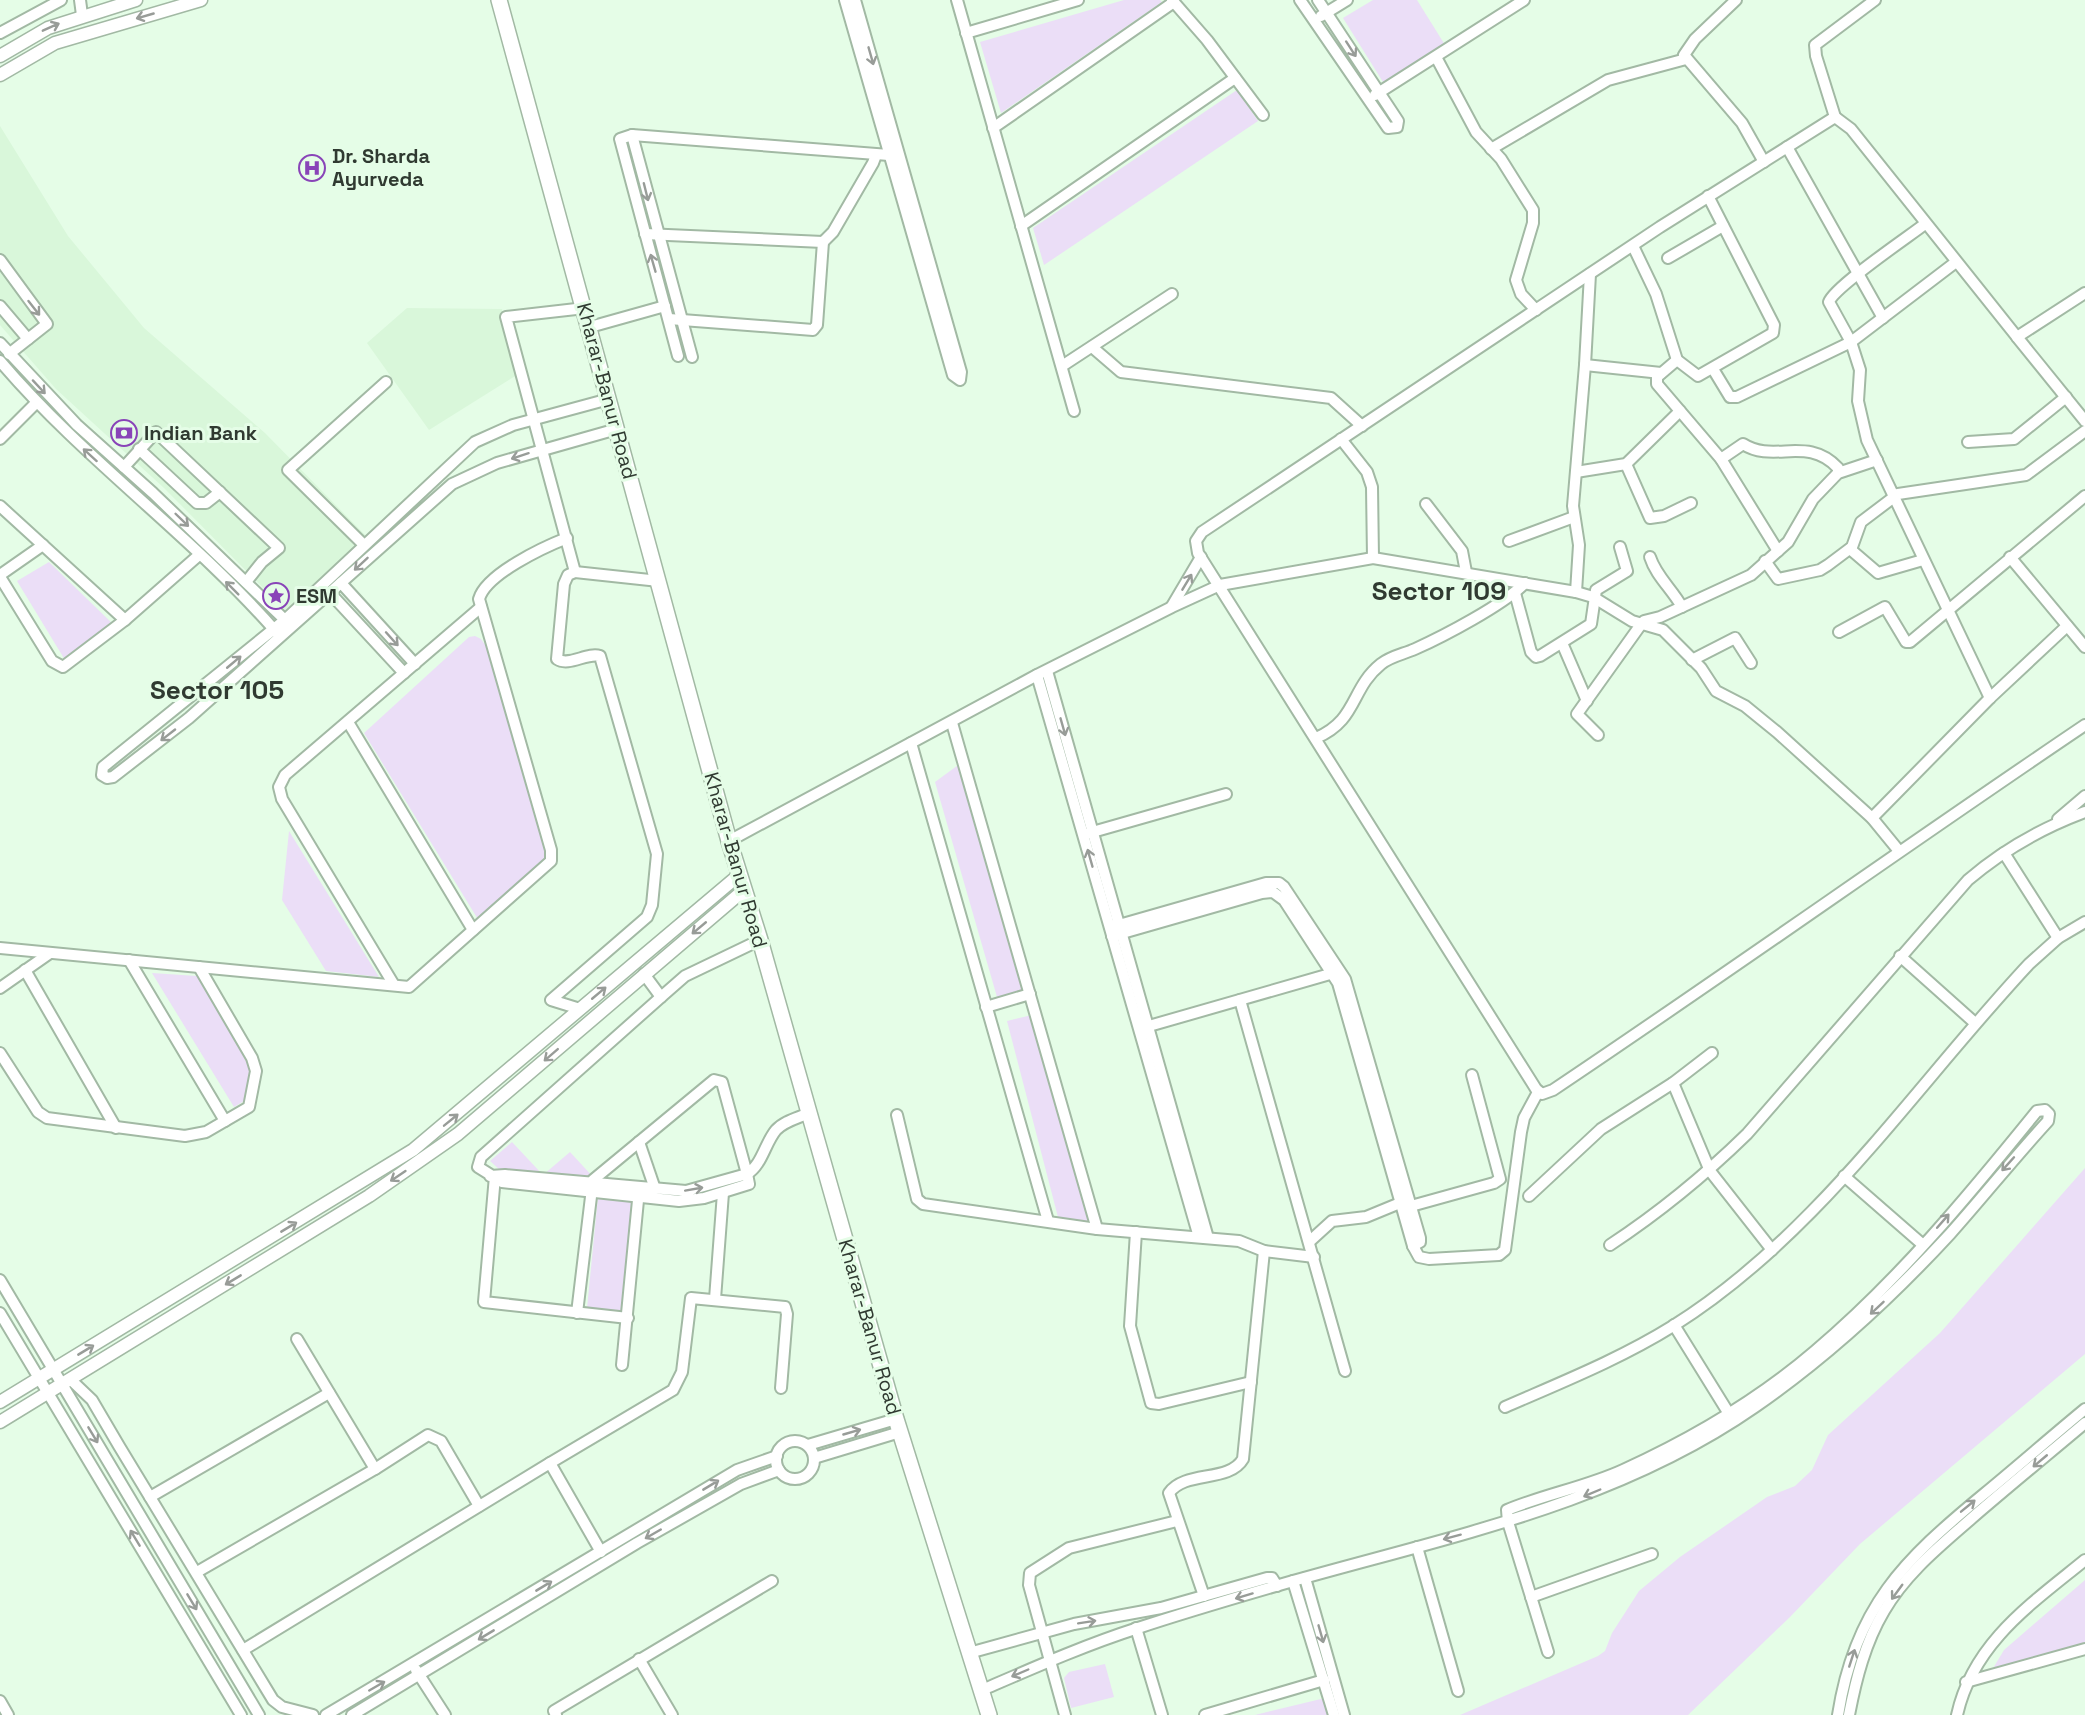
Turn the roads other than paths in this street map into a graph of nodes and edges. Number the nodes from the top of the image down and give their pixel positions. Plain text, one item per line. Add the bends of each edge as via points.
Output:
1 (61, 0) edge
2 (80, 0) edge
3 (136, 0) edge
4 (201, 0) edge
5 (499, 0) edge
6 (845, 0) edge
7 (855, 0) edge
8 (957, 0) edge
9 (1078, 0) edge
10 (1300, 0) edge
11 (1318, 0) edge
12 (1347, 0) edge
13 (1524, 0) edge
14 (1736, 0) edge
15 (1875, 0) edge
16 (1173, 1) edge
17 (1327, 12) junction
18 (82, 15) junction
19 (1316, 20) junction
20 (0, 33) edge
21 (966, 33) junction
22 (0, 56) edge
23 (1436, 57) junction
24 (1686, 59) junction
25 (0, 75) edge
26 (1235, 78) junction
27 (1379, 93) junction
28 (1369, 99) junction
29 (1263, 115) dead end
30 (1834, 117) junction
31 (993, 128) junction
32 (632, 135) junction
33 (1786, 147) junction
34 (1491, 149) junction
35 (876, 154) junction
36 (889, 155) junction
37 (1764, 162) junction
38 (1708, 196) junction
39 (1925, 225) junction
40 (1021, 226) junction
41 (1723, 226) junction
42 (645, 234) junction
43 (657, 234) junction
44 (823, 243) junction
45 (1633, 246) junction
46 (921, 248) junction
47 (1668, 258) dead end
48 (1956, 262) junction
49 (1, 264) edge
50 (1590, 274) junction
51 (1858, 274) junction
52 (2085, 293) edge
53 (1172, 294) dead end
54 (0, 306) edge
55 (665, 306) junction
56 (585, 308) junction
57 (1536, 310) junction
58 (1883, 318) junction
59 (669, 319) junction
60 (682, 319) junction
61 (590, 327) junction
62 (2017, 337) junction
63 (28, 339) junction
64 (1851, 342) junction
65 (0, 343) edge
66 (1092, 347) junction
67 (678, 356) dead end
68 (692, 357) dead end
69 (4, 358) edge
70 (1677, 360) junction
71 (1586, 365) junction
72 (1062, 366) junction
73 (1713, 369) junction
74 (1661, 373) junction
75 (386, 382) dead end
76 (2066, 397) junction
77 (609, 399) junction
78 (36, 404) junction
79 (1074, 411) dead end
80 (1680, 411) junction
81 (533, 420) junction
82 (2085, 421) edge
83 (1362, 426) junction
84 (617, 429) junction
85 (2085, 431) edge
86 (0, 439) edge
87 (1341, 439) junction
88 (1968, 442) dead end
89 (139, 449) junction
90 (541, 449) junction
91 (1721, 459) junction
92 (1877, 460) junction
93 (1626, 464) junction
94 (124, 466) junction
95 (1576, 472) junction
96 (1838, 473) junction
97 (220, 492) junction
98 (2085, 496) edge
99 (1894, 497) junction
100 (1691, 503) dead end
101 (1426, 504) dead end
102 (0, 506) edge
103 (1574, 517) junction
104 (567, 538) junction
105 (1509, 541) dead end
106 (43, 544) junction
107 (363, 544) junction
108 (1620, 547) dead end
109 (1850, 549) junction
110 (1778, 550) junction
111 (199, 555) junction
112 (1201, 557) junction
113 (1650, 557) dead end
114 (2010, 557) junction
115 (1373, 558) junction
116 (1923, 560) junction
117 (1765, 561) junction
118 (575, 572) junction
119 (1466, 572) junction
120 (0, 576) edge
121 (659, 580) junction
122 (246, 582) junction
123 (341, 583) junction
124 (1525, 583) junction
125 (1220, 585) junction
126 (1576, 592) junction
127 (330, 593) junction
128 (1515, 593) junction
129 (1593, 597) junction
130 (481, 607) junction
131 (1172, 607) junction
132 (1682, 607) junction
133 (1947, 610) junction
134 (125, 620) junction
135 (285, 620) junction
136 (1640, 623) junction
137 (2067, 626) junction
138 (1839, 632) dead end
139 (278, 633) junction
140 (1562, 643) junction
141 (2085, 647) edge
142 (1692, 660) junction
143 (1751, 663) dead end
144 (415, 664) junction
145 (404, 673) junction
146 (1042, 673) junction
147 (1989, 698) junction
148 (1587, 701) junction
149 (179, 707) junction
150 (189, 718) junction
151 (348, 722) junction
152 (952, 723) junction
153 (2085, 725) edge
154 (1598, 735) dead end
155 (1316, 738) junction
156 (911, 743) junction
157 (1226, 794) dead end
158 (2085, 796) edge
159 (2085, 812) edge
160 (1872, 818) junction
161 (2050, 826) junction
162 (1088, 833) junction
163 (729, 841) junction
164 (1899, 851) junction
165 (2004, 853) junction
166 (739, 875) junction
167 (744, 890) junction
168 (2085, 922) edge
169 (473, 930) junction
170 (1115, 931) junction
171 (2058, 938) junction
172 (760, 940) junction
173 (0, 948) edge
174 (50, 953) junction
175 (1900, 956) junction
176 (129, 960) junction
177 (199, 967) junction
178 (25, 970) junction
179 (1337, 972) junction
180 (644, 974) junction
181 (394, 985) junction
182 (0, 988) edge
183 (1030, 994) junction
184 (661, 997) junction
185 (1240, 1000) junction
186 (986, 1007) junction
187 (580, 1009) junction
188 (1975, 1023) junction
189 (1143, 1028) junction
190 (0, 1053) edge
191 (1712, 1053) dead end
192 (1472, 1075) dead end
193 (1673, 1083) junction
194 (1538, 1092) junction
195 (809, 1113) junction
196 (897, 1115) dead end
197 (225, 1121) junction
198 (116, 1128) junction
199 (639, 1142) junction
200 (1710, 1171) junction
201 (747, 1174) junction
202 (1844, 1176) junction
203 (493, 1177) junction
204 (591, 1187) junction
205 (655, 1189) junction
206 (639, 1192) junction
207 (723, 1193) junction
208 (1528, 1196) dead end
209 (1400, 1203) junction
210 (1411, 1206) junction
211 (1048, 1221) junction
212 (1097, 1229) junction
213 (1136, 1232) junction
214 (1204, 1238) junction
215 (1310, 1241) junction
216 (1922, 1244) junction
217 (1610, 1245) dead end
218 (1413, 1246) junction
219 (1772, 1250) junction
220 (1264, 1251) junction
221 (1314, 1257) junction
222 (0, 1280) edge
223 (715, 1299) junction
224 (0, 1313) edge
225 (577, 1313) junction
226 (628, 1318) junction
227 (1674, 1325) junction
228 (297, 1339) dead end
229 (622, 1365) dead end
230 (55, 1369) junction
231 (1345, 1371) dead end
232 (40, 1378) junction
233 (67, 1382) junction
234 (1251, 1382) junction
235 (781, 1388) dead end
236 (49, 1393) junction
237 (329, 1393) junction
238 (0, 1402) edge
239 (1504, 1407) dead end
240 (2085, 1408) edge
241 (1731, 1416) junction
242 (0, 1422) edge
243 (2085, 1423) edge
244 (898, 1426) junction
245 (808, 1445) junction
246 (777, 1456) junction
247 (814, 1458) junction
248 (550, 1463) junction
249 (375, 1469) junction
250 (779, 1470) junction
251 (150, 1497) junction
252 (479, 1506) junction
253 (1178, 1521) junction
254 (1508, 1522) junction
255 (1417, 1547) junction
256 (601, 1552) junction
257 (1652, 1554) dead end
258 (2085, 1560) edge
259 (197, 1572) junction
260 (1305, 1578) junction
261 (772, 1581) dead end
262 (1293, 1581) junction
263 (1277, 1586) junction
264 (1204, 1596) junction
265 (1532, 1597) junction
266 (1136, 1628) junction
267 (1040, 1632) junction
268 (2085, 1649) edge
269 (243, 1650) junction
270 (1548, 1652) dead end
271 (969, 1653) junction
272 (639, 1659) junction
273 (1049, 1661) junction
274 (412, 1665) junction
275 (419, 1675) junction
276 (1324, 1680) junction
277 (1966, 1682) junction
278 (982, 1690) junction
279 (1458, 1691) dead end
280 (0, 1701) edge
281 (553, 1714) edge
282 (8, 1715) edge
283 (241, 1715) edge
284 (260, 1715) edge
285 (312, 1715) edge
286 (326, 1715) edge
287 (352, 1715) edge
288 (445, 1715) edge
289 (672, 1715) edge
290 (989, 1715) edge
291 (1065, 1715) edge
292 (1162, 1715) edge
293 (1205, 1715) edge
294 (1334, 1715) edge
295 (1344, 1715) edge
296 (1838, 1715) edge
297 (1849, 1715) edge
298 (1956, 1715) edge

1 - 20 street
2 - 18 street
3 - 18 main road
4 -> 25 main road via 55,42
5 - 56 highway, Kharar-Banur Road
6 - 36 street
7 -> 46 street
8 - 21 street
9 - 21 street
10 - 19 street
11 - 17 street
12 - 17 street
13 - 23 street
14 - 24 street via 1689,46
15 - 30 street via 1815,45
16 - 26 street
16 - 31 street
17 - 19 street
17 -> 27 street
22 -> 18 main road via 48,28
19 - 28 street
21 - 31 street
23 - 27 street
23 - 34 street via 1464,113
24 - 34 street via 1608,80
24 - 37 street via 1737,117
26 - 29 street
26 - 40 street
27 - 28 street
27 - 28 street via 1398,123 1393,129 1388,128
30 - 33 street
30 - 39 street via 1847,125
31 - 40 street
32 - 35 street
32 - 42 street via 622,137 619,143
32 -> 43 street
33 - 37 street
33 - 51 street
34 - 57 street via 1533,210 1533,223 1516,280 1521,294
35 - 36 street
35 - 44 street
36 - 46 street
37 - 38 street
38 - 41 street
38 - 45 street
39 - 48 street
39 - 51 street
40 - 72 street
41 - 47 street
41 - 73 street via 1775,329
42 - 43 street
55 -> 42 street
43 - 44 street
43 - 60 street
44 - 60 street via 818,325 813,330
45 - 50 street
45 - 70 street via 1656,294
46 - 46 street via 961,372 960,380 953,375
48 - 58 street
48 - 62 street
49 -> 63 street via 47,324
50 - 57 street
50 - 71 street
51 - 58 street
51 - 64 street via 1830,299
52 - 62 street
53 - 66 street
54 - 63 street
55 - 59 street
55 - 61 street
56 - 61 highway, Kharar-Banur Road
56 - 81 street via 506,317
57 - 83 street
58 - 64 street
59 - 60 street
59 - 67 street
60 - 68 street
61 - 77 highway, Kharar-Banur Road
62 - 76 street
63 - 69 street
64 - 73 street via 1734,397 1730,397
64 - 92 street via 1861,374 1858,404 1867,440
65 - 69 street
66 - 72 street
66 - 83 street via 1115,369 1132,374 1331,398
69 - 78 street
69 -> 94 street
70 - 73 street via 1699,377
70 - 74 street
71 - 74 street
71 - 95 street
72 - 79 street
74 - 80 street via 1656,382
75 - 107 street via 288,470
76 - 82 street
76 - 88 street via 2014,439
77 - 81 street
77 - 84 highway, Kharar-Banur Road
78 - 86 street
111 -> 78 street
80 - 91 street
80 - 93 street
81 - 90 street
81 - 107 street via 475,442
83 - 87 street
84 - 90 street
84 - 121 highway, Kharar-Banur Road
85 - 99 street via 2026,475 1905,492
87 - 112 street via 1202,532 1196,544
87 - 115 street via 1367,472 1372,487
89 - 94 street
89 - 97 street via 197,503 206,503
89 - 97 street via 156,432
90 - 104 street
90 -> 123 street via 486,467 452,484
91 - 96 street via 1743,444 1754,451 1815,451 1830,459
91 - 110 street
92 - 96 street
92 - 99 street
93 - 95 street
93 - 100 street via 1650,518
94 -> 122 street
95 - 103 street
96 - 110 street via 1813,499 1791,538
97 - 122 street via 279,548
98 - 114 street
99 - 109 street via 1861,522
99 - 116 street
101 - 119 street via 1462,550
102 - 106 street
103 - 105 street
103 - 126 street via 1579,545
104 - 118 street
104 - 130 street via 515,563 483,590
106 - 120 street
106 - 134 street
107 - 135 street
108 - 129 street via 1627,571 1600,585
109 - 116 street via 1878,573
109 - 117 street via 1820,570 1780,578
110 - 117 street
111 - 134 street
139 -> 111 street
112 - 125 street
131 -> 112 street
113 - 132 street via 1659,577
114 - 133 street
114 - 137 street
115 - 119 street
115 - 125 street
116 - 133 street
117 - 132 street via 1751,574
118 - 121 street
118 - 187 street via 568,575 564,584 557,659 563,662 595,655 601,659 657,863 647,916 551,1000
119 - 124 street
120 - 134 street via 58,666 68,665
121 - 163 highway, Kharar-Banur Road
122 - 135 street
123 - 127 street
123 -> 144 street
124 - 126 street
124 - 128 street
125 - 131 street
125 - 155 street
126 - 129 street
127 - 139 street
127 - 145 street
128 - 140 street via 1533,655 1540,656
128 - 155 street via 1416,649 1382,663 1338,726
129 - 136 street
129 - 140 street via 1591,624
130 - 144 street
130 - 169 street via 552,856 548,866
131 - 146 street
132 - 136 street
133 - 138 street via 1908,643 1885,607
133 - 147 street
135 - 139 street
136 - 142 street via 1663,630
136 - 148 street
137 - 141 street
137 - 147 street
149 -> 139 street
139 - 150 street
140 - 148 street
142 - 143 street via 1735,638
142 - 160 street via 1716,691 1745,706 1777,732
144 - 145 street
145 - 151 street
146 - 152 street
146 - 162 street
147 - 160 street
148 - 154 street via 1578,717
149 - 150 street
150 -> 149 street via 113,777 104,777 103,766
151 - 169 street
151 - 181 street via 285,775 279,793
152 - 156 street
152 - 183 street
153 - 164 street
155 - 194 street
156 - 163 street
156 - 186 street
157 - 162 street
158 - 161 street
159 - 161 street
160 - 164 street
161 - 165 street
162 - 170 street
163 - 166 highway, Kharar-Banur Road
164 - 194 street via 1760,951 1553,1090 1546,1094
165 - 171 street
165 - 175 street via 1952,897
166 - 167 highway, Kharar-Banur Road
187 -> 166 main road
167 - 172 highway, Kharar-Banur Road
167 -> 180 main road
168 - 171 street
169 - 181 street via 409,987
170 - 179 street via 1266,883 1279,883 1289,892
170 - 189 street
171 - 188 street via 2029,963
172 - 184 street via 685,976
172 - 195 highway, Kharar-Banur Road
173 - 174 street
174 - 176 street
174 - 178 street
175 - 188 street
175 - 200 street via 1770,1109
176 - 177 street
176 - 197 street
177 - 181 street
177 - 197 street via 255,1064 251,1103
178 - 182 street
178 - 198 street
179 - 185 street
179 - 209 street
179 - 210 street
180 - 184 street
180 -> 233 main road via 432,1153
183 - 186 street
183 - 212 street
184 - 203 street via 481,1157 478,1167
185 - 189 street
185 - 215 street
186 - 211 street
230 -> 187 main road via 413,1150
188 - 202 street
189 - 214 street
190 - 198 street via 43,1116
191 - 193 street
192 - 210 street via 1500,1179
193 - 200 street
193 - 208 street via 1601,1129
194 - 218 street via 1521,1131 1505,1250 1499,1256 1429,1259 1419,1257
195 - 201 street via 775,1131
195 - 244 highway, Kharar-Banur Road
196 - 211 street via 920,1202
197 - 198 street via 191,1136
199 - 201 street via 710,1081 718,1080 723,1085
199 - 204 street
199 - 205 street
200 - 217 street via 1661,1212
200 - 219 street
205 -> 201 street via 694,1189
201 - 207 street via 749,1184
202 - 216 street
202 - 219 street
203 - 204 street
203 - 225 street via 484,1302
204 - 206 street
204 - 225 street
205 - 206 street
206 - 207 street via 686,1201
206 - 226 street
207 - 223 street
209 - 215 street via 1366,1217 1332,1221
209 - 218 street
210 - 218 street via 1420,1240
211 - 212 street
212 - 213 street
213 - 214 street
213 - 234 street via 1130,1326 1151,1403
214 - 220 street via 1246,1242
215 - 221 street
216 - 241 street via 1852,1319
216 -> 241 street via 2037,1111 2045,1110 2048,1121 1894,1292 1822,1358
219 - 227 street
220 - 221 street
220 - 234 street
221 - 231 street
222 - 230 street
223 - 235 street via 785,1307
223 - 248 street via 695,1297 689,1301 682,1372 673,1390
224 - 232 street
225 - 226 street
226 - 229 street
227 - 239 street via 1599,1366
227 - 241 street
228 - 237 street
230 - 232 main road
230 - 233 street
232 - 236 street
232 - 238 main road
233 - 236 main road
233 - 251 street via 99,1410
233 -> 284 street
234 - 253 street via 1243,1459 1236,1467 1173,1488 1169,1498
236 - 242 main road
283 -> 236 street
237 - 249 street
237 - 251 street
296 -> 240 street via 1860,1634 1902,1567 1948,1523
241 - 254 street via 1621,1471 1510,1509 1506,1512
243 -> 297 street via 1919,1565 1900,1587 1864,1655
245 -> 244 street
244 - 247 street
244 - 271 highway, Kharar-Banur Road
245 - 246 street via 787,1442
245 - 247 street
246 - 250 street
256 -> 246 street via 737,1470
247 - 250 street via 813,1468 803,1477 792,1479
248 - 252 street
248 - 256 street
249 - 252 street via 422,1438 434,1435 441,1440
249 - 259 street
250 -> 275 street via 741,1484
251 - 259 street
252 - 269 street
253 - 264 street
253 - 267 street via 1069,1548 1030,1573
254 -> 255 street
254 - 265 street
255 - 260 street
255 - 279 street
274 -> 256 street
257 - 265 street
258 - 277 street via 2002,1629
259 - 269 street
260 - 262 street
260 -> 295 street
261 - 272 street
262 - 263 street
262 - 276 street
263 - 264 street via 1270,1577
263 -> 266 street
267 -> 264 street
265 - 270 street
266 - 273 street
266 - 292 street
267 - 271 street
267 - 273 street
268 - 277 street
269 - 285 street via 278,1705
271 - 278 highway, Kharar-Banur Road
272 - 281 street
272 - 289 street
273 -> 278 street
273 - 291 street
274 - 275 street
286 -> 274 street
275 - 287 street
275 - 288 street
276 - 293 street
276 - 294 street
277 - 298 street
278 - 290 highway, Kharar-Banur Road
280 - 282 street

